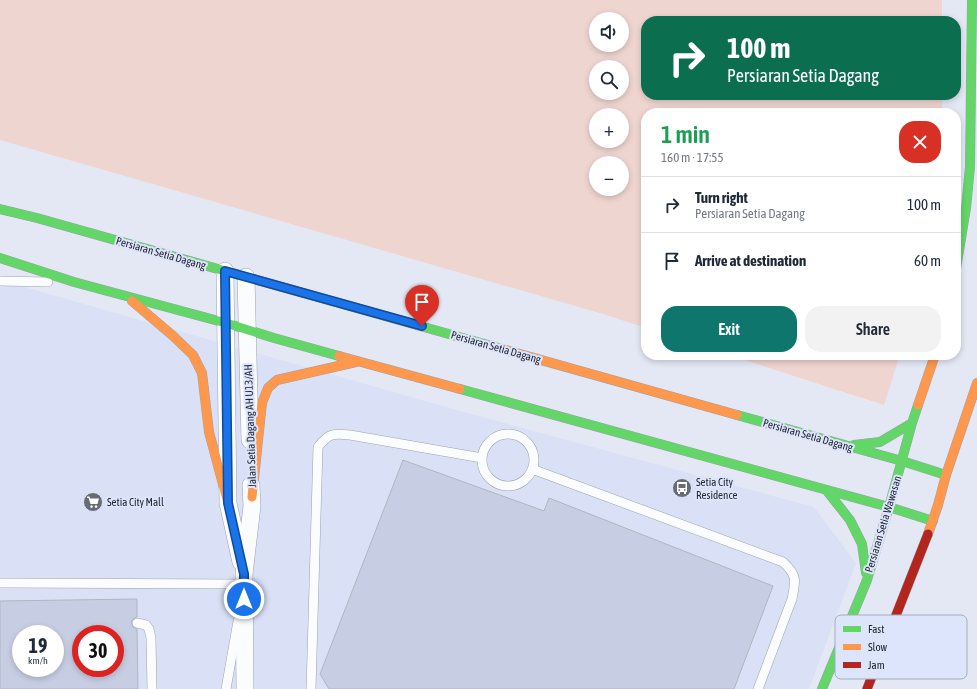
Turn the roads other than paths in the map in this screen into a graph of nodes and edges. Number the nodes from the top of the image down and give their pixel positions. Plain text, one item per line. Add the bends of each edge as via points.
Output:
1 (972, 0) edge
2 (0, 209) edge
3 (961, 238) edge
4 (0, 258) edge
5 (225, 271) junction
6 (246, 277) junction
7 (0, 281) edge
8 (74, 282) junction
9 (127, 297) junction
10 (226, 323) junction
11 (247, 330) junction
12 (933, 360) edge
13 (359, 361) junction
14 (977, 383) edge
15 (912, 423) junction
16 (847, 446) junction
17 (482, 458) junction
18 (902, 461) junction
19 (532, 469) junction
20 (946, 475) junction
21 (827, 491) junction
22 (252, 497) junction
23 (228, 503) junction
24 (889, 507) junction
25 (933, 521) junction
26 (244, 579) junction
27 (867, 580) junction
28 (0, 583) edge
29 (853, 615) edge
30 (896, 615) edge
31 (137, 623) dead end
32 (835, 658) edge
33 (871, 679) edge
34 (152, 689) edge
35 (226, 689) edge
36 (245, 689) edge
37 (311, 689) edge
38 (758, 689) edge
39 (822, 689) edge
40 (867, 689) edge

1 - 3 street via 970,167
2 - 5 street, Persiaran Setia Dagang
4 - 8 street
5 - 6 street, Persiaran Setia Dagang
5 - 10 street, Jalan Setia Dagang AH U13/AH
6 - 11 street, Jalan Setia Dagang AH U13/AH
6 - 16 street, Persiaran Setia Dagang
7 - 8 lane
8 - 9 street
9 - 10 street
9 - 23 street via 194,355 202,373 209,432
10 - 11 street
10 - 23 street, Jalan Setia Dagang AH U13/AH
11 - 13 street
11 - 22 street, Jalan Setia Dagang AH U13/AH
12 - 15 street, Persiaran Setia Wawasan
13 - 21 street
13 - 22 street via 277,380 268,388 262,403
14 - 20 street
15 - 16 street via 880,442
15 - 18 street, Persiaran Setia Wawasan
16 - 18 street, Persiaran Setia Dagang
17 - 19 lane via 486,474 499,485 523,482
17 - 19 lane via 489,442 496,437 513,435 528,444 534,461
17 - 37 lane via 336,433 325,438 318,447
18 - 20 street, Persiaran Setia Dagang
18 - 24 street, Persiaran Setia Wawasan
19 - 38 lane via 788,566 792,570 796,584
20 - 25 street
21 - 24 street
21 - 27 street via 850,520 862,544
22 - 26 street, Jalan Setia Dagang AH U13/AH
23 - 26 street, Jalan Setia Dagang AH U13/AH
24 - 25 street
24 - 27 street, Persiaran Setia Wawasan
25 - 30 street
26 - 28 lane
26 - 35 lane
26 - 36 street, Jalan Setia Dagang AH U13/AH
27 - 29 street, Persiaran Setia Wawasan
31 - 34 lane via 146,625 149,629
32 - 39 street, Persiaran Setia Wawasan
33 - 40 street

